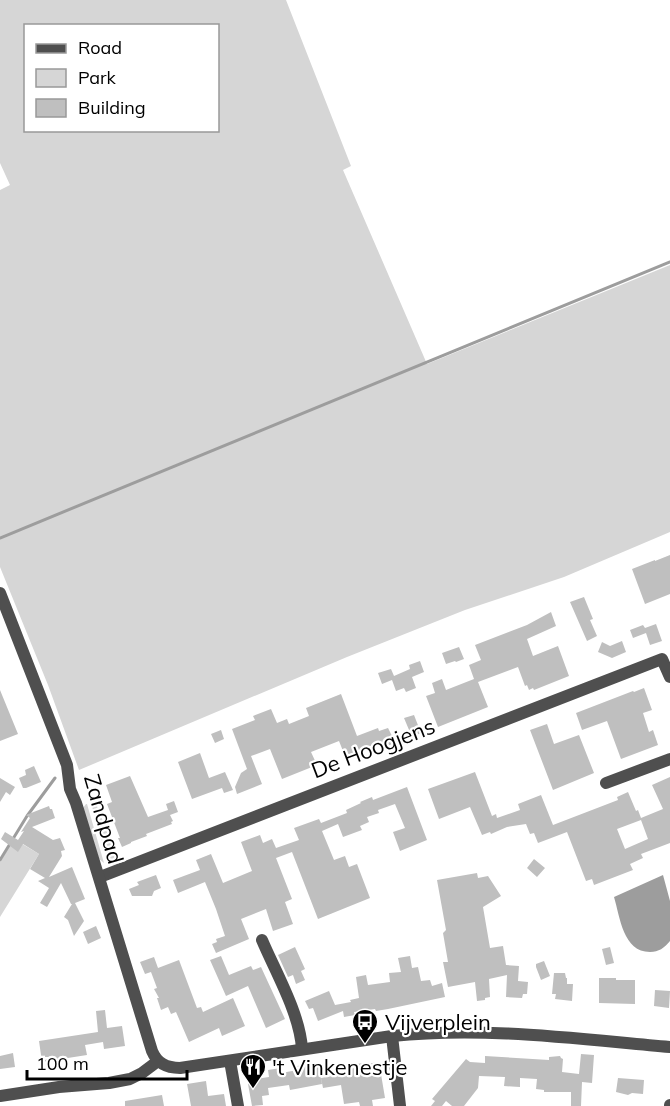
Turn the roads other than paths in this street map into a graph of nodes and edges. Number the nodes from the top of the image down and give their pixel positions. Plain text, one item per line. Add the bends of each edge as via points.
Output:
1 (0, 593) edge
2 (666, 657) edge
3 (670, 677) edge
4 (670, 759) edge
5 (606, 783) dead end
6 (100, 878) junction
7 (262, 940) dead end
8 (392, 1035) junction
9 (670, 1047) edge
10 (302, 1049) junction
11 (230, 1060) junction
12 (158, 1061) junction
13 (0, 1096) edge
14 (238, 1106) edge
15 (400, 1106) edge

1 - 6 street, Zandpad via 67,765 70,789
2 - 3 street, De Hoogjens
2 - 6 street, De Hoogjens
4 - 5 street
6 - 12 street, Zandpad
7 - 10 street via 298,1021
8 - 9 street via 533,1034
8 - 10 street
8 - 15 street
10 - 11 street
11 - 12 street via 173,1068
11 - 14 street
12 - 13 street via 130,1079

